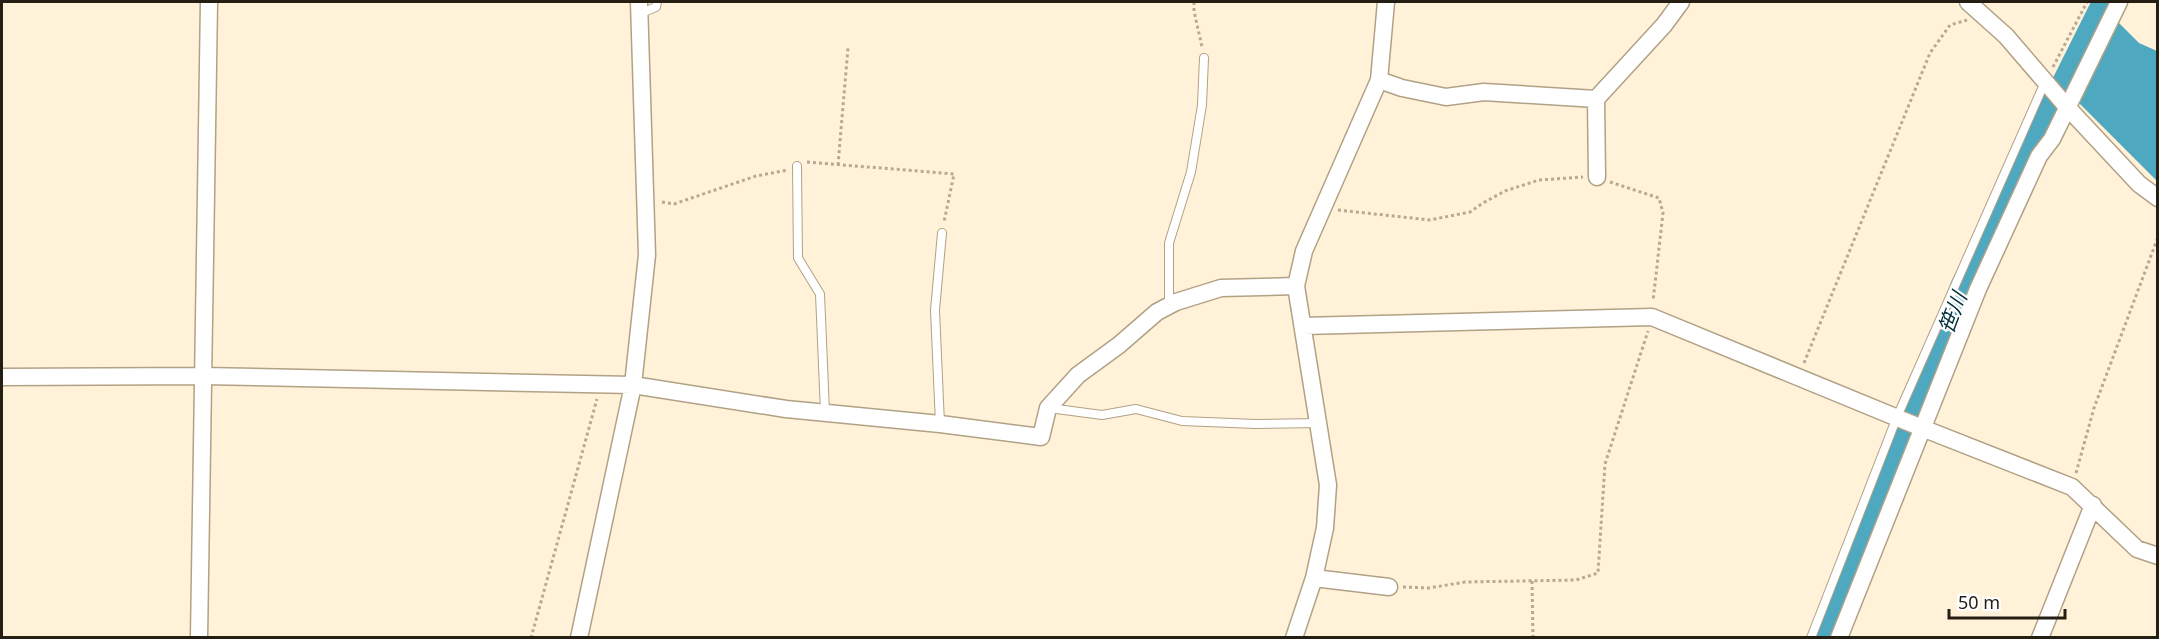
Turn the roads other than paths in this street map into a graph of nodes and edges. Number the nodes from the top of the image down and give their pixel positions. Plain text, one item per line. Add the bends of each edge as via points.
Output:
1 (209, 2) edge
2 (657, 2) edge
3 (1386, 2) edge
4 (1681, 2) edge
5 (1968, 2) edge
6 (2119, 2) edge
7 (639, 8) edge
8 (1204, 58) road end
9 (1379, 80) junction
10 (2045, 82) junction
11 (1596, 99) junction
12 (2067, 107) junction
13 (797, 166) road end
14 (1597, 177) road end
15 (2157, 198) edge
16 (942, 233) road end
17 (1296, 286) junction
18 (1169, 306) junction
19 (1303, 326) junction
20 (203, 376) junction
21 (2, 377) edge
22 (633, 385) junction
23 (1048, 408) junction
24 (825, 412) junction
25 (1900, 418) junction
26 (1320, 423) junction
27 (940, 424) junction
28 (1922, 428) junction
29 (2093, 505) junction
30 (2157, 556) edge
31 (1314, 578) junction
32 (1389, 587) road end
33 (199, 638) edge
34 (579, 638) edge
35 (1294, 638) edge
36 (1811, 638) edge
37 (1839, 638) edge
38 (2040, 638) edge

1 - 20 street
2 - 7 lane via 656,8
3 - 9 street
4 - 11 street
5 - 10 street via 2006,36
6 - 12 street
7 - 22 street via 647,255
8 - 18 lane via 1202,105 1191,172 1169,243
9 - 11 street via 1446,97 1484,92
9 - 17 street via 1304,251
10 - 12 street
10 - 25 lane
11 - 14 street
12 - 15 street
12 - 28 street via 2039,156 1978,290
13 - 24 lane via 798,258 820,294
16 - 27 lane via 935,310
17 - 18 street via 1221,288
17 - 19 street
18 - 23 street via 1156,312 1078,375
19 - 25 street via 1652,317
19 - 26 street
20 - 21 street
20 - 22 street
20 - 33 street
22 - 24 street
22 - 34 street
23 - 26 lane via 1102,415 1136,409 1182,421
23 - 27 street via 1041,437
24 - 27 street
25 - 28 street
25 - 36 lane
26 - 31 street via 1328,484 1325,528
28 - 29 street via 2072,487
28 - 37 street
29 - 30 street via 2137,549
29 - 38 street
31 - 32 street
31 - 35 street

